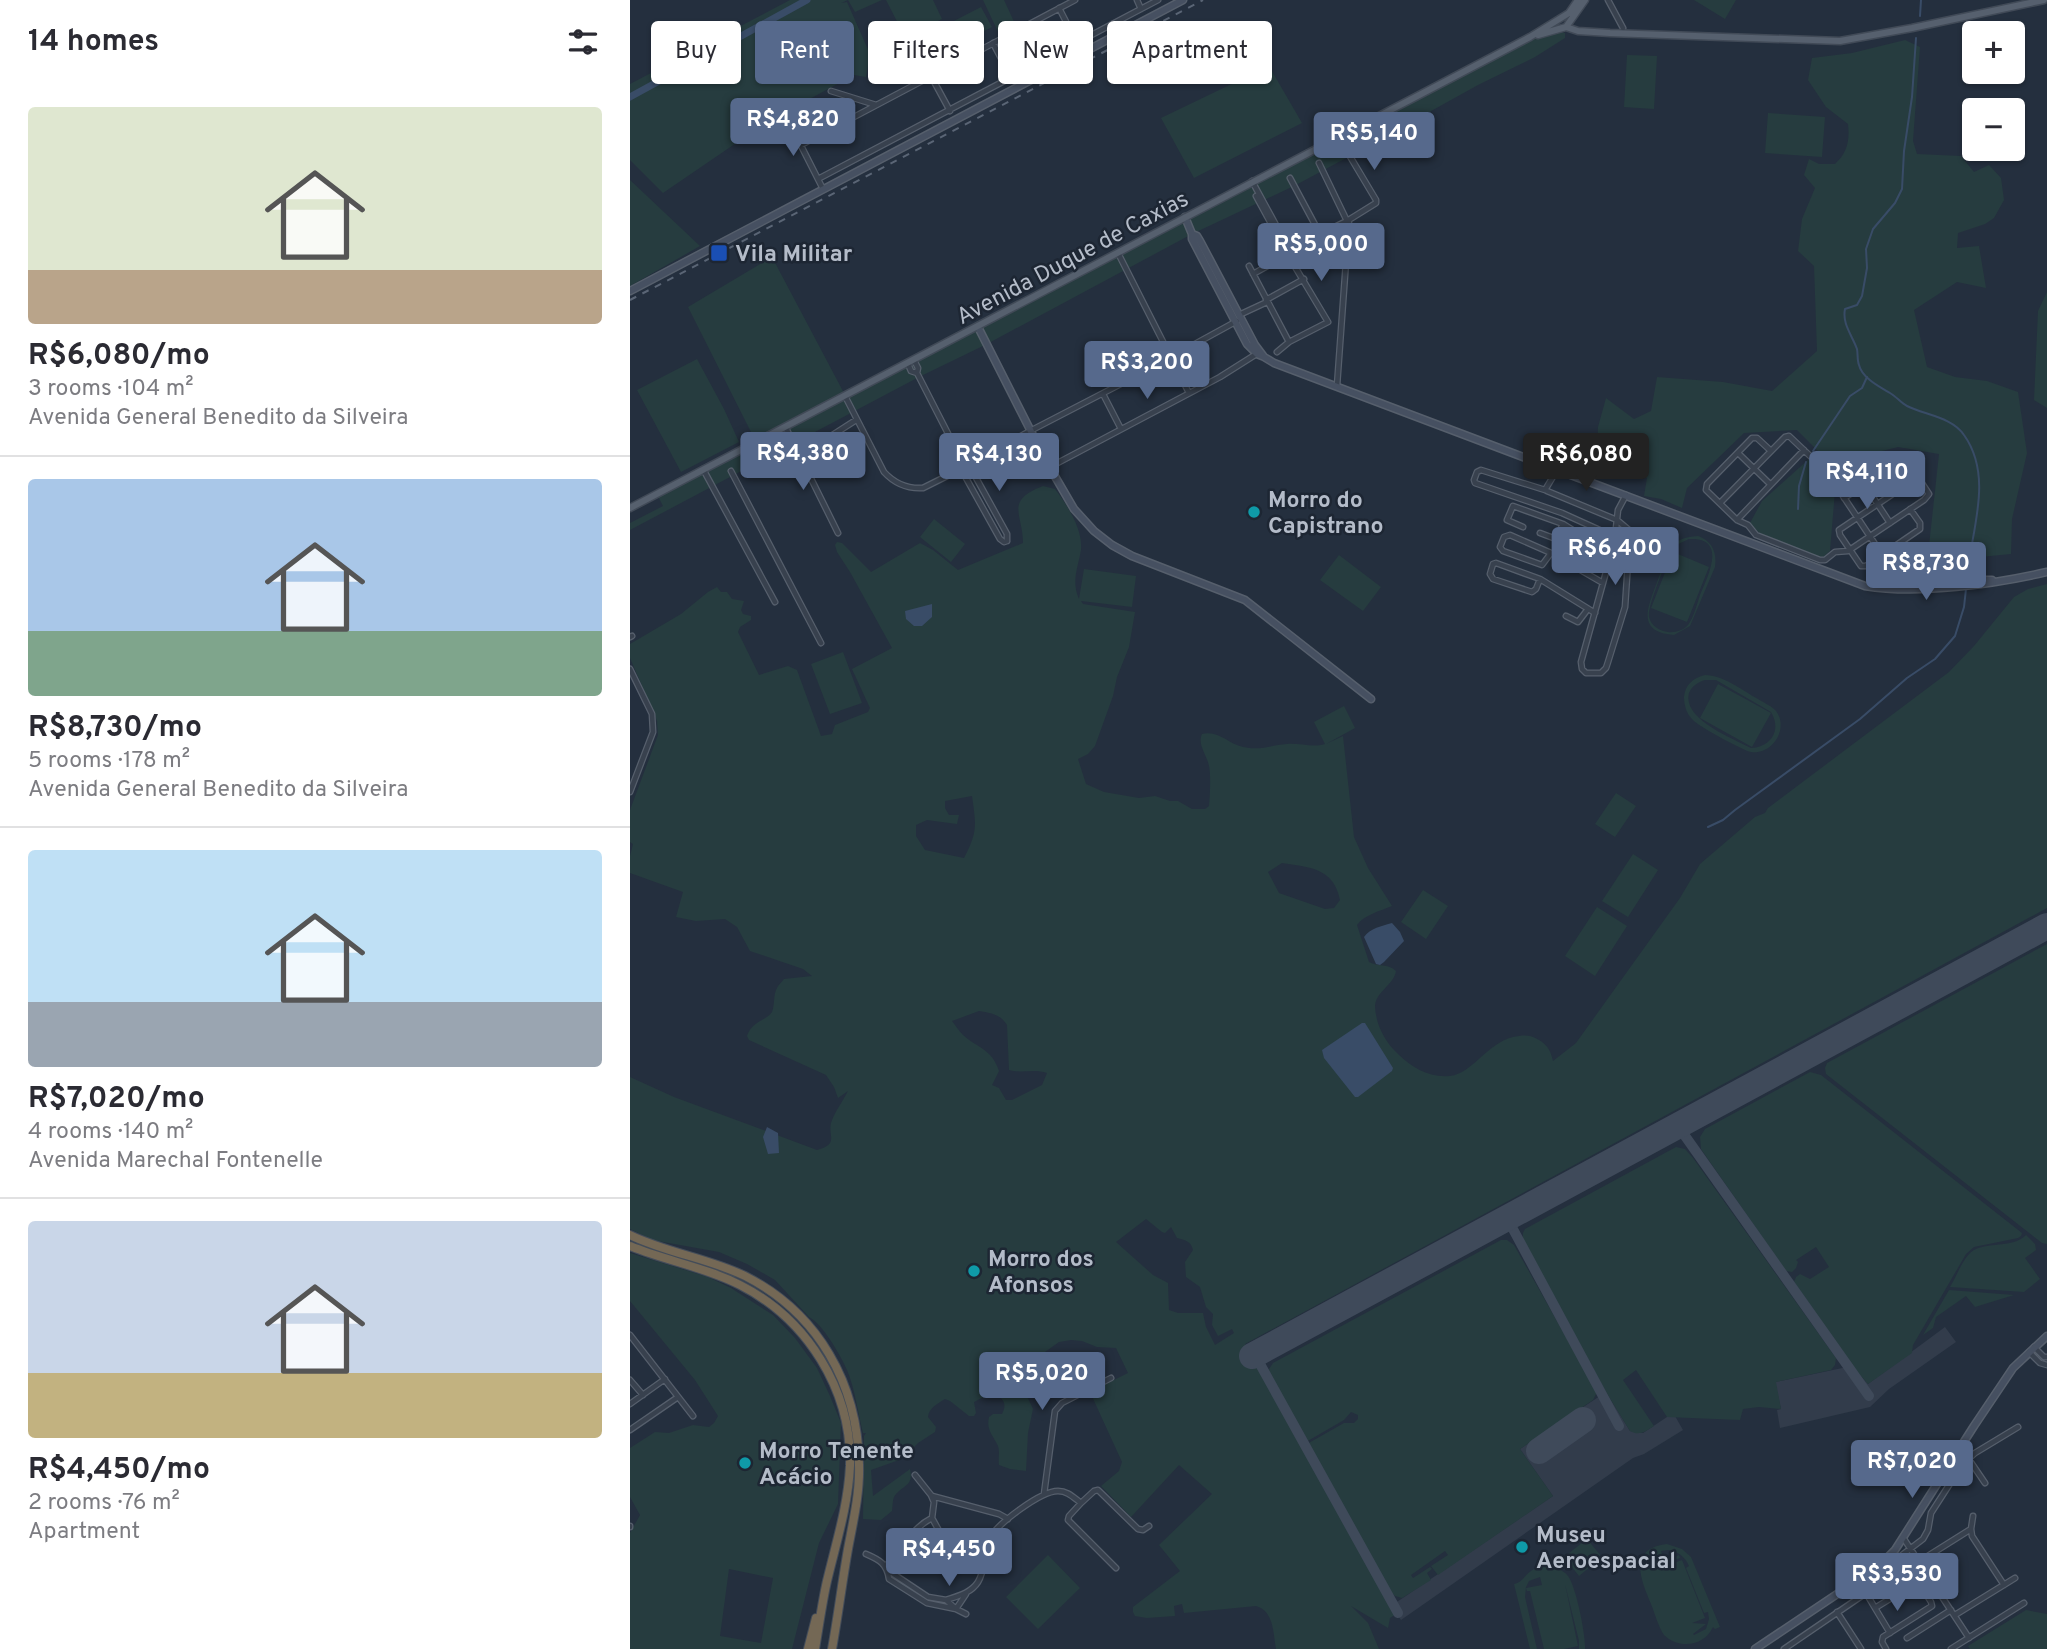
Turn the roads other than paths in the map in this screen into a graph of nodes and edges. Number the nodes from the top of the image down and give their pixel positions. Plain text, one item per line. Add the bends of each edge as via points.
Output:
1 (1056, 0) edge
2 (1074, 0) edge
3 (1137, 0) edge
4 (1158, 0) edge
5 (1181, 0) edge
6 (1578, 0) edge
7 (1585, 0) edge
8 (1608, 0) edge
9 (2044, 0) edge
10 (1056, 9) junction
11 (1141, 9) junction
12 (1569, 13) junction
13 (1063, 21) edge
14 (1566, 27) junction
15 (1623, 28) dead end
16 (1093, 34) edge
17 (1567, 35) dead end
18 (1530, 37) junction
19 (993, 43) junction
20 (984, 48) edge
21 (998, 52) edge
22 (916, 84) edge
23 (936, 84) edge
24 (1002, 84) edge
25 (831, 91) dead end
26 (877, 105) junction
27 (952, 109) junction
28 (786, 116) dead end
29 (960, 119) junction
30 (801, 145) junction
31 (1345, 148) dead end
32 (1319, 163) dead end
33 (1290, 178) dead end
34 (818, 179) junction
35 (1252, 181) junction
36 (823, 190) junction
37 (1185, 217) junction
38 (1348, 220) junction
39 (1320, 234) junction
40 (1118, 253) junction
41 (1289, 253) junction
42 (1250, 266) dead end
43 (1253, 274) junction
44 (1304, 279) junction
45 (630, 291) edge
46 (1267, 301) junction
47 (1238, 319) junction
48 (978, 327) junction
49 (1289, 342) junction
50 (1277, 352) dead end
51 (1262, 356) junction
52 (1171, 357) junction
53 (911, 362) junction
54 (1336, 386) junction
55 (1189, 393) junction
56 (1103, 394) junction
57 (845, 396) junction
58 (856, 420) junction
59 (786, 428) junction
60 (1121, 429) junction
61 (1030, 431) junction
62 (796, 449) junction
63 (1804, 450) junction
64 (1771, 451) junction
65 (1738, 453) junction
66 (960, 457) junction
67 (969, 465) junction
68 (1050, 467) junction
69 (1754, 468) junction
70 (703, 469) junction
71 (961, 469) junction
72 (1557, 470) junction
73 (732, 471) dead end
74 (1918, 477) junction
75 (1770, 484) junction
76 (1865, 485) junction
77 (1546, 490) junction
78 (1626, 495) junction
79 (1844, 498) junction
80 (989, 502) junction
81 (1720, 503) junction
82 (1877, 504) junction
83 (981, 505) junction
84 (630, 508) edge
85 (1910, 509) junction
86 (1857, 517) junction
87 (1617, 520) junction
88 (1737, 520) junction
89 (1890, 523) junction
90 (1563, 524) junction
91 (1522, 527) dead end
92 (838, 533) dead end
93 (1540, 533) dead end
94 (1636, 536) junction
95 (1870, 536) junction
96 (1615, 537) junction
97 (1556, 539) junction
98 (1662, 548) dead end
99 (1570, 549) dead end
100 (1850, 550) junction
101 (1551, 553) junction
102 (1611, 554) junction
103 (1883, 556) junction
104 (2047, 572) edge
105 (1539, 579) junction
106 (1603, 583) junction
107 (1897, 588) junction
108 (775, 602) dead end
109 (1588, 609) junction
110 (1595, 613) junction
111 (1566, 616) dead end
112 (821, 643) dead end
113 (630, 669) edge
114 (1371, 699) dead end
115 (630, 792) edge
116 (630, 1235) edge
117 (630, 1246) edge
118 (630, 1335) edge
119 (2047, 1336) edge
120 (2031, 1349) junction
121 (2047, 1360) edge
122 (1111, 1378) dead end
123 (665, 1379) junction
124 (630, 1380) edge
125 (643, 1395) junction
126 (678, 1397) junction
127 (630, 1404) edge
128 (693, 1416) dead end
129 (2018, 1427) dead end
130 (630, 1430) edge
131 (1968, 1458) junction
132 (915, 1475) dead end
133 (1985, 1483) dead end
134 (1044, 1494) junction
135 (931, 1495) junction
136 (1081, 1503) junction
137 (1973, 1516) dead end
138 (932, 1518) junction
139 (1008, 1520) junction
140 (1149, 1526) dead end
141 (1970, 1529) junction
142 (1904, 1539) junction
143 (989, 1540) junction
144 (948, 1547) junction
145 (1912, 1549) junction
146 (866, 1554) dead end
147 (1902, 1555) junction
148 (1920, 1561) junction
149 (895, 1562) junction
150 (887, 1568) junction
151 (1116, 1568) dead end
152 (2015, 1578) dead end
153 (1919, 1581) junction
154 (2004, 1585) junction
155 (966, 1593) junction
156 (1866, 1593) junction
157 (824, 1598) junction
158 (946, 1600) junction
159 (2024, 1603) dead end
160 (1875, 1608) junction
161 (956, 1609) junction
162 (1838, 1612) junction
163 (1953, 1613) junction
164 (966, 1614) dead end
165 (1890, 1633) junction
166 (1907, 1638) dead end
167 (1969, 1638) junction
168 (1786, 1648) edge
169 (808, 1649) edge
170 (815, 1649) edge
171 (834, 1649) edge
172 (1755, 1649) edge
173 (1861, 1649) edge
174 (1886, 1649) edge
175 (1951, 1649) edge

1 - 10 street
2 - 10 street
3 - 11 street
4 - 11 street
5 - 29 main road
6 - 12 main road, Avenida Duque de Caxias
7 - 14 main road
8 - 15 street
9 - 14 main road via 1840,41 1610,33
10 - 13 street
10 - 19 street
11 - 16 street
12 - 14 main road
12 - 18 main road, Avenida Duque de Caxias
14 - 17 main road
14 - 18 main road, Avenida Duque de Caxias
18 - 35 main road, Avenida Duque de Caxias
19 - 20 street
19 - 21 street
22 - 26 street
23 - 27 street
24 - 27 street
25 - 26 street
26 - 30 street
27 - 29 street
27 - 34 street
28 - 30 street
29 - 36 main road
30 - 34 street
31 - 38 street via 1376,200 1374,206
32 - 38 street
33 - 39 street
34 - 36 street
35 - 37 main road, Avenida Duque de Caxias
35 - 41 street
36 - 45 main road
37 - 40 main road, Avenida Duque de Caxias
37 - 47 main road
38 - 39 street
38 - 54 street
39 - 41 street
40 - 48 main road, Avenida Duque de Caxias
40 - 52 street
41 - 43 street
41 - 44 street
42 - 43 street
43 - 46 street
44 - 46 street
44 - 49 street via 1328,322
46 - 47 street
46 - 49 street
47 - 51 main road
47 - 52 street
48 - 53 main road, Avenida Duque de Caxias
48 - 61 main road
49 - 50 street
51 - 54 main road
51 - 55 street
52 - 55 street
52 - 56 street
53 - 57 main road, Avenida Duque de Caxias
53 - 66 street
54 - 72 main road
55 - 60 street
56 - 60 street
56 - 61 street
57 - 58 street
57 - 59 main road, Avenida Duque de Caxias
58 - 62 street via 828,438
58 - 71 street via 892,481 916,488 929,486
59 - 62 street
59 - 70 main road, Avenida Duque de Caxias
60 - 68 street
61 - 67 street
61 - 68 main road
62 - 92 street
63 - 64 street via 1788,436
63 - 75 street
63 - 79 street via 1827,472
64 - 65 street via 1754,438
64 - 69 street
65 - 69 street
65 - 81 street via 1706,485
66 - 67 street
66 - 71 street
67 - 71 street
67 - 80 street
68 - 114 main road via 1074,509 1112,545 1245,600
69 - 75 street
69 - 81 street
70 - 84 main road, Avenida Duque de Caxias
70 - 108 street
71 - 83 street
72 - 77 street
72 - 78 main road
73 - 112 street
74 - 76 street via 1903,460
74 - 82 street
74 - 85 street via 1928,495
75 - 88 street
76 - 79 street
76 - 82 street
77 - 87 street
77 - 96 street via 1481,470 1474,480
78 - 87 street
78 - 107 main road via 1856,583
79 - 86 street
80 - 83 street
80 - 83 street via 1007,541 1000,539
81 - 88 street
82 - 86 street
82 - 89 street
85 - 89 street
85 - 103 street via 1920,529
86 - 95 street
86 - 100 street via 1839,530
87 - 94 street
87 - 96 street
88 - 100 street via 1760,538 1820,560
89 - 95 street
90 - 91 street via 1513,506 1507,520
90 - 97 street
90 - 102 street
93 - 97 street
94 - 98 street
94 - 110 street via 1625,607 1606,668 1601,673 1586,673 1581,662
95 - 100 street
95 - 103 street
96 - 102 street
97 - 99 street
100 - 103 street via 1862,567
101 - 101 street via 1510,535 1500,547 1542,565
101 - 106 street
102 - 106 street
103 - 107 street
103 - 107 street via 1903,579
104 - 107 main road via 1998,581
105 - 105 street via 1496,563 1490,574 1532,592
105 - 109 street
106 - 110 street
109 - 110 street
109 - 111 street via 1578,622
113 - 115 street via 652,714 653,732
116 - 171 highway via 728,1269 766,1288 808,1325 834,1360 849,1397 859,1464
117 - 157 highway via 757,1294 790,1321 822,1361 846,1422 850,1464
118 - 123 street
119 - 120 main road
120 - 121 street
120 - 142 main road via 1973,1426
122 - 134 street via 1055,1410
123 - 125 street
123 - 126 street
124 - 125 street
125 - 127 street
126 - 128 street
126 - 130 street
129 - 131 street
131 - 133 street
131 - 145 street via 1931,1513 1923,1539
132 - 135 street
134 - 136 street via 1067,1493
134 - 139 street
135 - 138 street
135 - 139 street
136 - 140 street via 1098,1490 1138,1529
136 - 151 street via 1069,1520
137 - 141 street
138 - 144 street
138 - 149 street via 901,1548
139 - 143 street
141 - 148 street
141 - 154 street
142 - 145 street
142 - 172 main road via 1879,1566
143 - 144 street
143 - 155 street via 979,1581
144 - 149 street
145 - 147 street
145 - 148 street
146 - 150 street
147 - 153 street
147 - 156 street
148 - 163 street
149 - 150 street
150 - 158 street via 928,1597
150 - 161 street via 889,1579 927,1603
152 - 154 street
153 - 160 street
153 - 165 street via 1932,1606
154 - 163 street
155 - 158 street
155 - 161 street
156 - 160 street
156 - 162 street
157 - 169 highway
157 - 170 highway
158 - 161 street
159 - 167 street
160 - 165 street
161 - 164 street
162 - 168 street
162 - 173 street
163 - 166 street
163 - 167 street
165 - 174 street via 1882,1640
167 - 175 street

